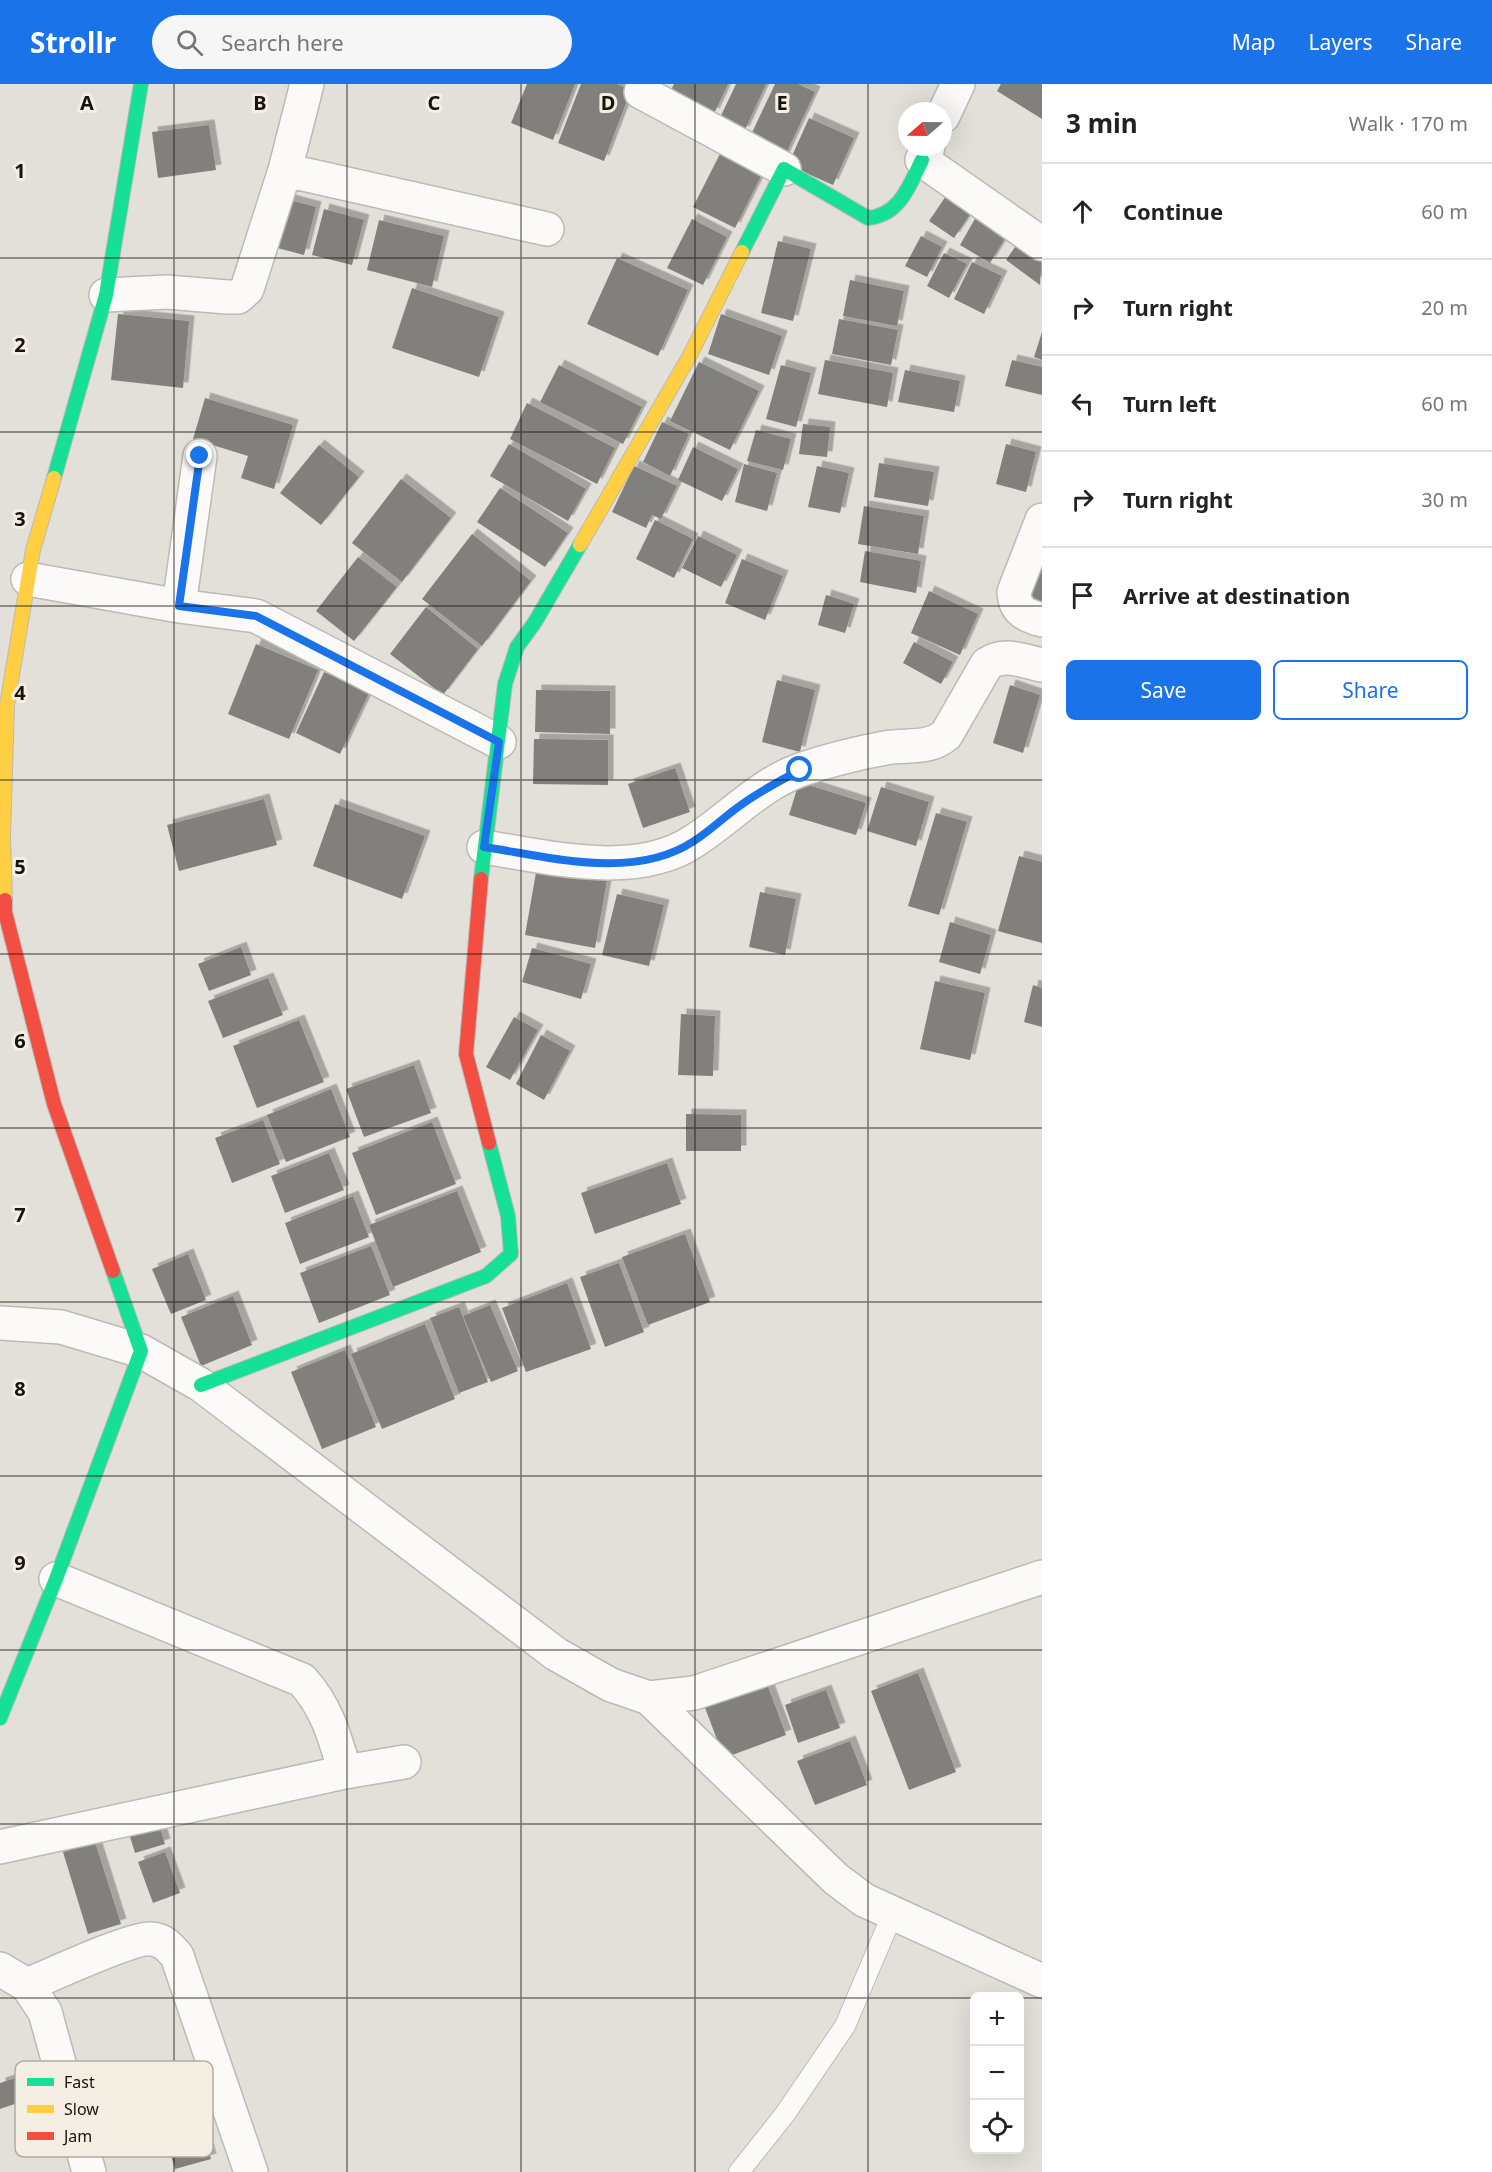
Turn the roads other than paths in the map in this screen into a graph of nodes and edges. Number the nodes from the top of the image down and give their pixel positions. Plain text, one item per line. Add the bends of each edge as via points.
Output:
1 (141, 84) edge
2 (307, 84) edge
3 (958, 84) edge
4 (641, 92) dead end
5 (950, 102) edge
6 (923, 156) edge
7 (929, 156) edge
8 (784, 169) junction
9 (285, 170) junction
10 (547, 229) dead end
11 (1042, 244) edge
12 (106, 295) junction
13 (200, 456) dead end
14 (1042, 520) edge
15 (28, 579) junction
16 (179, 606) junction
17 (1042, 620) edge
18 (1042, 665) edge
19 (499, 742) junction
20 (484, 847) junction
21 (0, 1323) edge
22 (141, 1351) junction
23 (201, 1385) junction
24 (1042, 1577) edge
25 (56, 1579) junction
26 (649, 1698) junction
27 (0, 1718) edge
28 (404, 1762) dead end
29 (345, 1772) junction
30 (0, 1847) edge
31 (893, 1913) junction
32 (13, 1977) edge
33 (1042, 1981) edge
34 (60, 2061) edge
35 (212, 2061) edge
36 (213, 2063) edge
37 (85, 2157) edge
38 (89, 2172) edge
39 (250, 2172) edge
40 (739, 2172) edge

1 - 12 street
2 - 9 street
3 - 5 street
4 - 8 street
6 - 8 street via 900,202 880,218 868,218
7 - 11 street
8 - 19 street via 689,357 517,647 505,684
9 - 10 street
9 - 12 street via 252,278 247,290 238,297 167,292
12 - 15 street
13 - 16 street
14 - 17 street via 1014,592 1014,602 1023,614
15 - 16 street
15 - 22 street via 7,705 5,912 54,1104
16 - 19 street via 256,616
18 - 20 street via 1007,656 995,658 987,664 946,735 937,742 885,748 800,770 749,799 693,842 668,854 630,864
19 - 20 street
20 - 23 street via 466,1054 508,1216 511,1254 486,1276
21 - 22 street via 61,1327
22 - 23 street
22 - 25 street
23 - 26 street via 556,1654 611,1685
24 - 26 street via 694,1693
25 - 27 street
25 - 29 street via 302,1680 328,1716
26 - 31 street via 836,1879 864,1900
28 - 29 street
29 - 30 street
31 - 33 street
31 - 40 lane via 845,2025 785,2114
32 - 34 street via 45,2012
32 - 35 street via 148,1938 164,1941 177,1956
36 - 39 street
37 - 38 street

